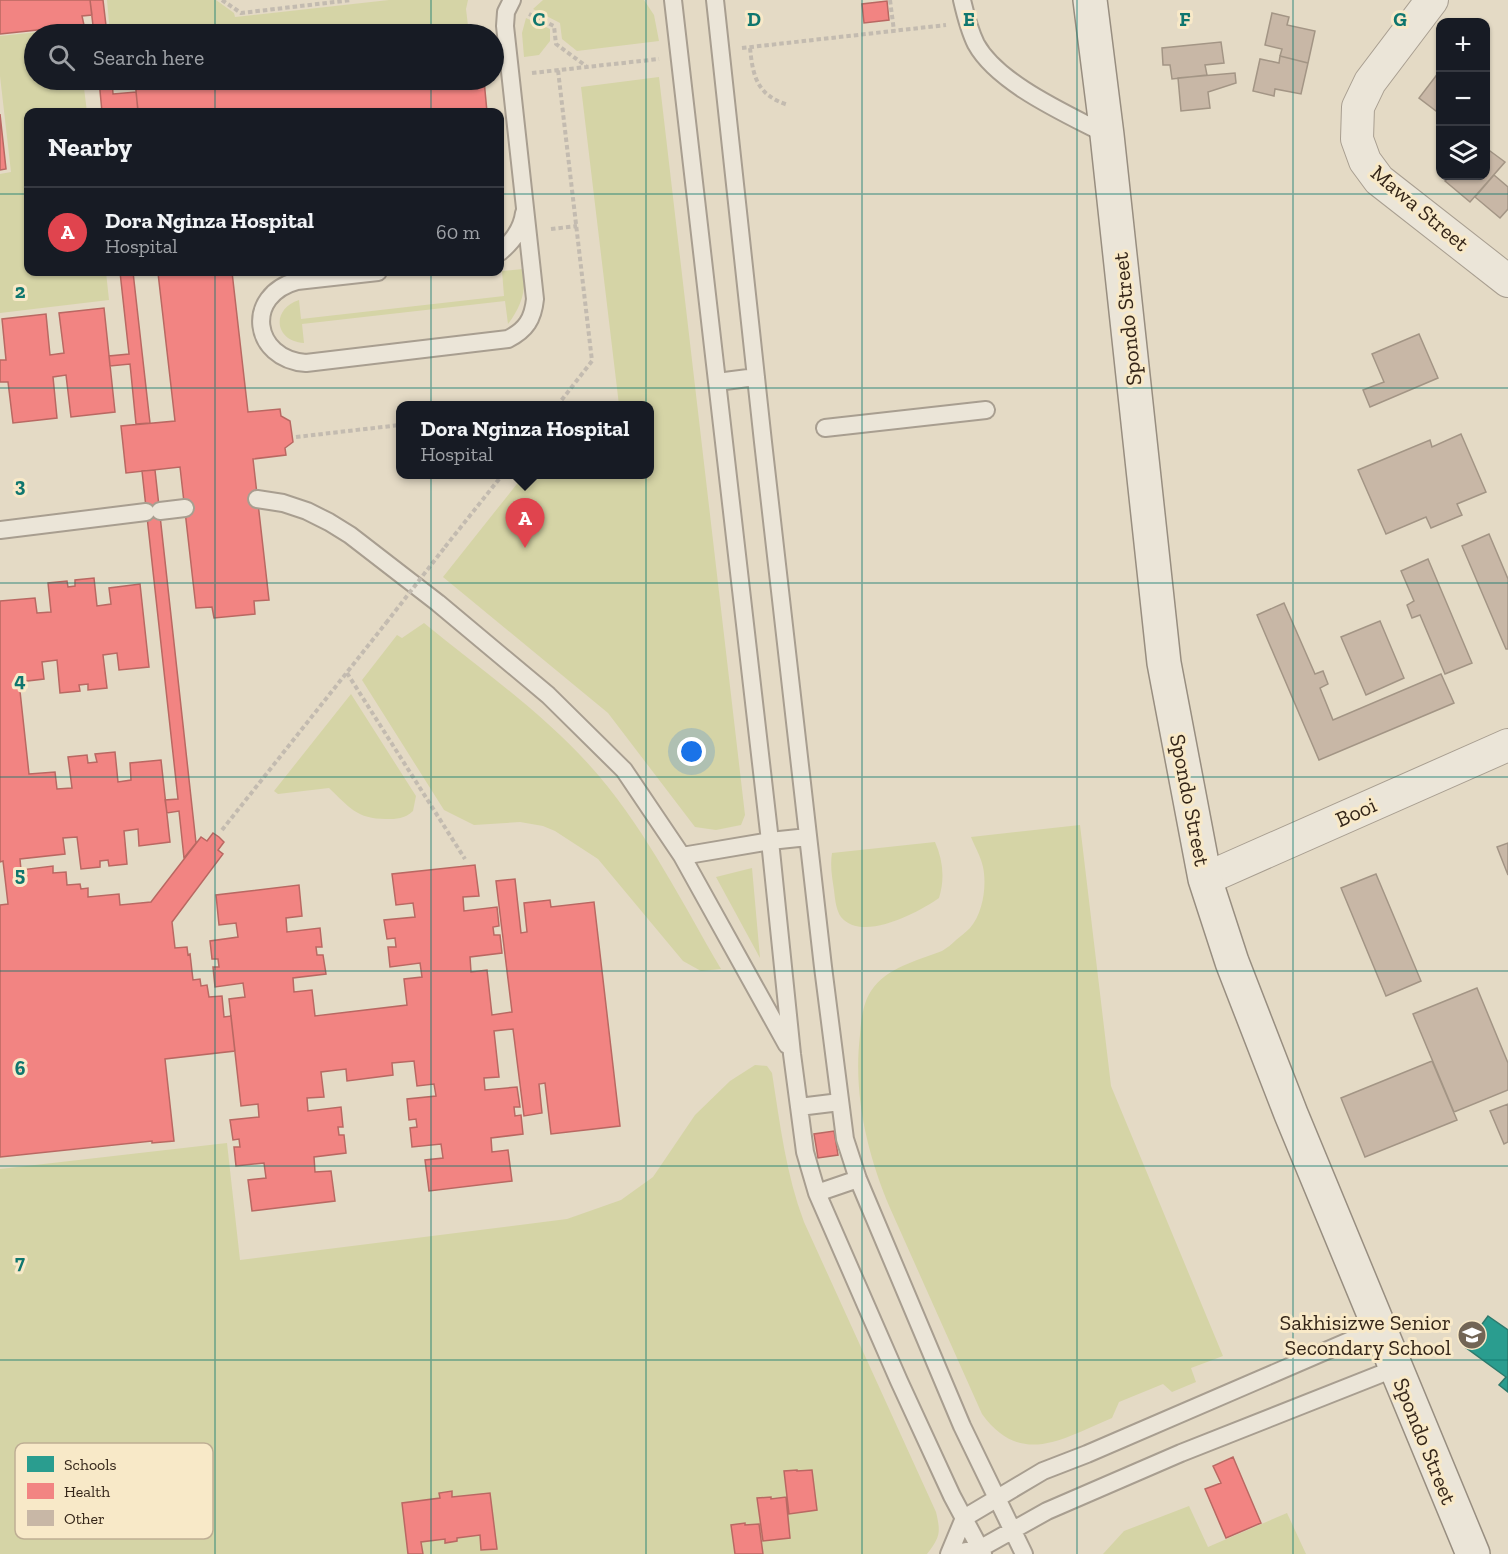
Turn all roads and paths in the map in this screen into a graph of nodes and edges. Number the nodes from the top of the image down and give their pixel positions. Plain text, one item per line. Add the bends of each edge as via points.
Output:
1 (222, 0) edge
2 (352, 0) edge
3 (673, 0) edge
4 (715, 0) edge
5 (890, 0) edge
6 (962, 0) edge
7 (1090, 0) edge
8 (1432, 0) edge
9 (510, 2) edge
10 (969, 22) junction
11 (894, 31) junction
12 (741, 48) dead end
13 (750, 48) junction
14 (660, 58) dead end
15 (587, 67) junction
16 (558, 70) junction
17 (510, 75) junction
18 (788, 105) dead end
19 (1107, 135) junction
20 (525, 207) junction
21 (504, 248) edge
22 (342, 276) edge
23 (1508, 281) edge
24 (756, 377) junction
25 (717, 382) junction
26 (560, 401) edge
27 (986, 410) dead end
28 (396, 424) edge
29 (825, 428) dead end
30 (296, 437) dead end
31 (499, 479) edge
32 (257, 499) dead end
33 (184, 508) dead end
34 (0, 530) edge
35 (347, 672) junction
36 (1508, 745) edge
37 (222, 830) dead end
38 (808, 837) junction
39 (770, 841) junction
40 (682, 856) junction
41 (465, 859) dead end
42 (1205, 879) junction
43 (792, 1054) junction
44 (840, 1102) junction
45 (799, 1107) junction
46 (858, 1179) junction
47 (818, 1193) junction
48 (1379, 1328) junction
49 (1396, 1368) junction
50 (998, 1498) junction
51 (964, 1518) junction
52 (1013, 1530) junction
53 (982, 1551) edge
54 (950, 1554) edge
55 (1024, 1554) edge
56 (1473, 1554) edge

1 - 2 path via 241,13
3 - 25 lane
4 - 24 lane
5 - 11 path
6 - 10 lane
7 - 19 main road, Spondo Street
8 - 23 street, Mawa Street via 1370,82 1358,107 1357,139 1365,161 1379,180
9 - 15 path via 554,26 556,44
9 - 17 lane via 505,26
10 - 11 path
10 - 19 lane via 976,44 1001,73 1034,96
11 - 13 path
12 - 13 path
13 - 18 path via 752,72 761,89
14 - 15 path
15 - 16 path
16 - 17 path
16 - 26 path via 592,361
17 - 20 lane
19 - 42 main road, Spondo Street via 1164,663
20 - 21 lane via 518,231
20 - 22 lane via 534,310 525,327 508,339 306,363 281,357 265,339 261,324 266,302 284,284
24 - 25 lane
24 - 38 lane
25 - 39 lane
27 - 29 lane
28 - 30 path
31 - 35 path, bridge
32 - 40 lane via 307,511 350,535 548,694 624,770
33 - 34 lane
35 - 37 path
35 - 41 path
36 - 42 street, Booi
38 - 39 lane
38 - 44 lane
39 - 40 lane
39 - 43 lane
40 - 43 lane
42 - 48 main road, Spondo Street via 1232,962
43 - 45 lane
44 - 45 lane
44 - 46 lane via 845,1139
45 - 47 lane via 805,1152
46 - 47 lane
46 - 50 lane via 962,1426
47 - 51 lane via 899,1381
48 - 49 main road, Spondo Street
48 - 50 lane via 1043,1470
49 - 52 lane via 1171,1457
49 - 56 main road, Spondo Street
50 - 51 lane
50 - 52 lane
51 - 53 lane
51 - 54 lane
52 - 53 lane
52 - 55 lane
53 - 54 lane

